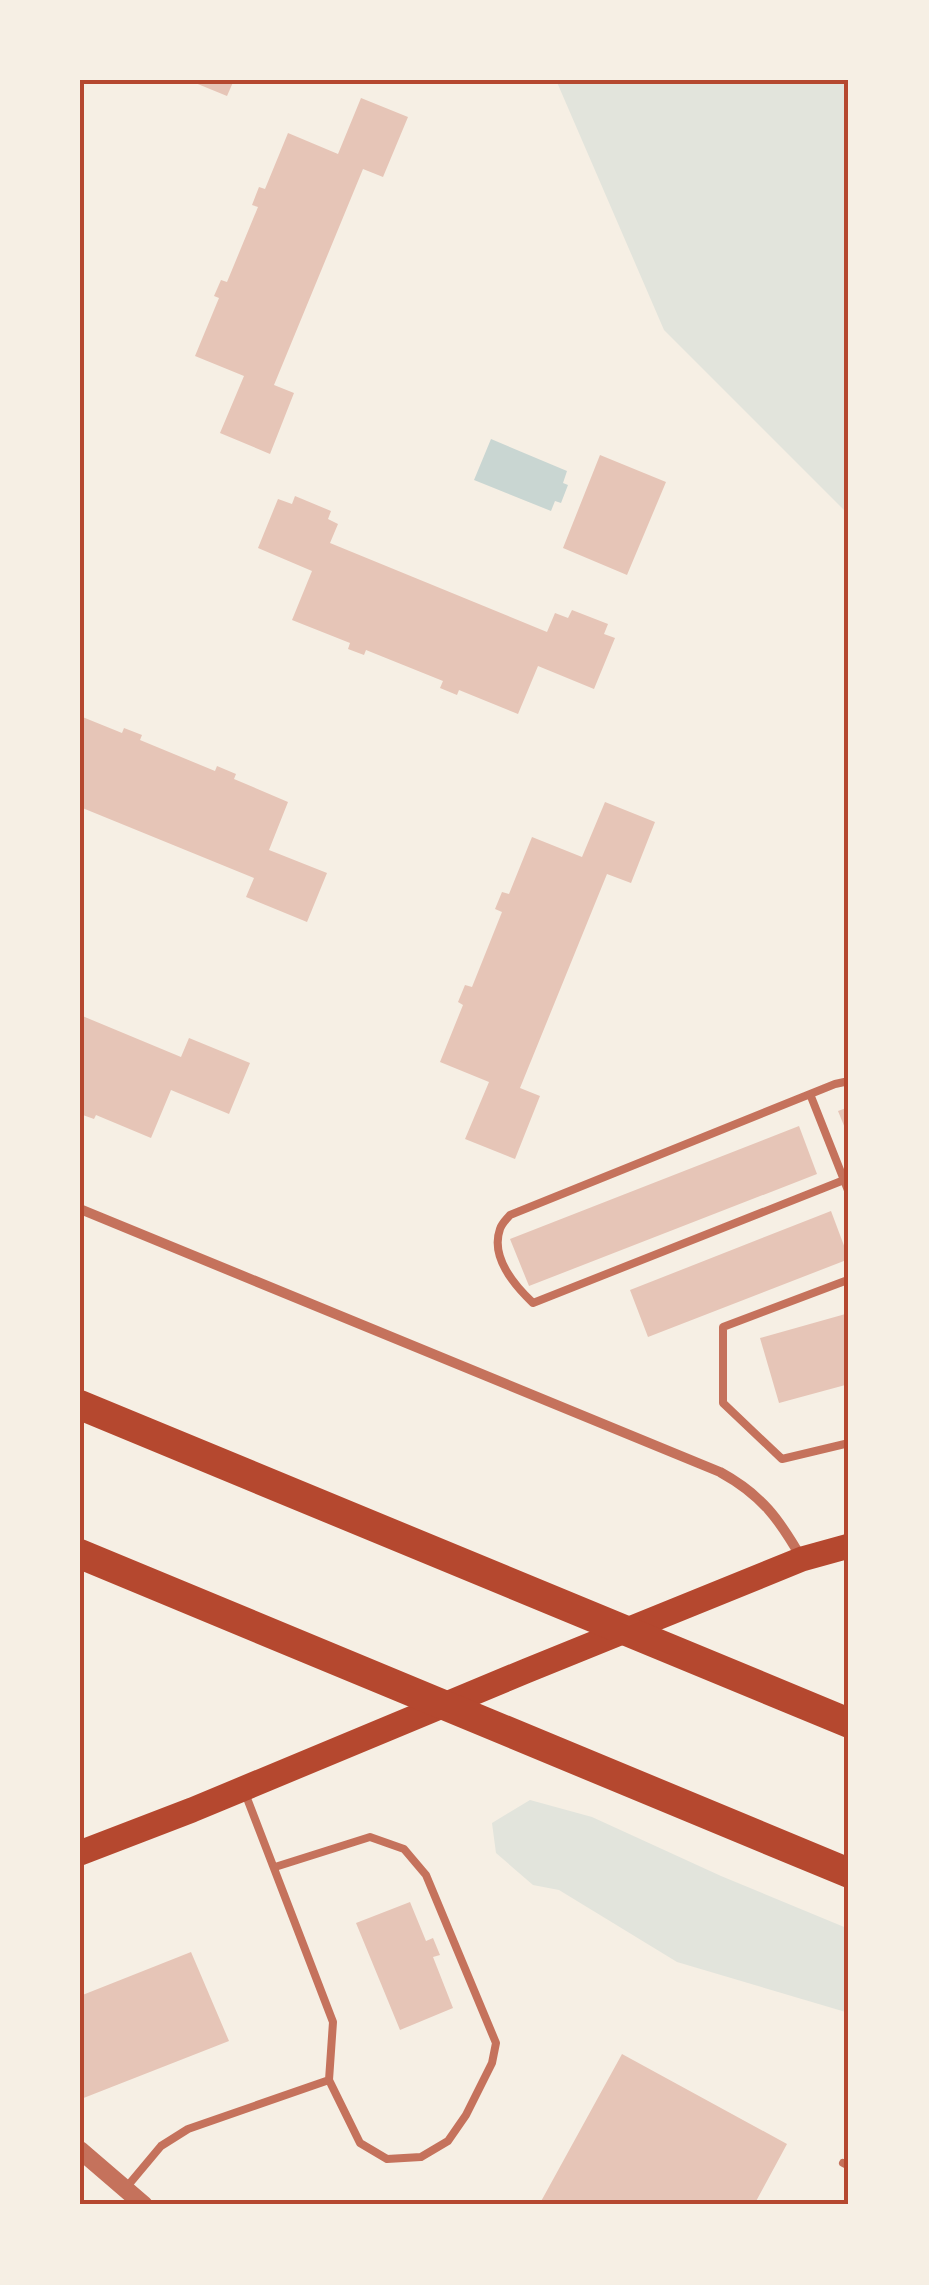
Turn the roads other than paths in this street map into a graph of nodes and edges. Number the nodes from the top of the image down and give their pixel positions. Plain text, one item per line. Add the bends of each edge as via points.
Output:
1 (849, 1081) edge
2 (810, 1094) junction
3 (844, 1180) junction
4 (849, 1193) edge
5 (80, 1209) edge
6 (849, 1284) edge
7 (80, 1405) edge
8 (849, 1442) edge
9 (849, 1546) edge
10 (80, 1554) edge
11 (802, 1559) junction
12 (849, 1723) edge
13 (244, 1788) junction
14 (80, 1853) edge
15 (276, 1868) junction
16 (849, 1872) edge
17 (329, 2080) junction
18 (80, 2150) edge
19 (125, 2189) junction
20 (144, 2205) edge

1 - 2 lane
2 - 3 lane
2 - 3 lane via 510,1215 500,1229 500,1254 512,1282 532,1303
3 - 4 lane
5 - 11 street via 720,1472 780,1520
6 - 8 lane via 722,1327 724,1403 782,1459
7 - 12 highway
9 - 11 main road
10 - 16 highway
11 - 13 main road
13 - 14 main road
13 - 15 lane
15 - 17 lane via 333,2022
15 - 17 lane via 370,1837 404,1849 426,1875 496,2043 466,2115 448,2142 422,2157 386,2159 360,2142
17 - 19 lane via 188,2129 161,2146
18 - 19 street
19 - 20 street

